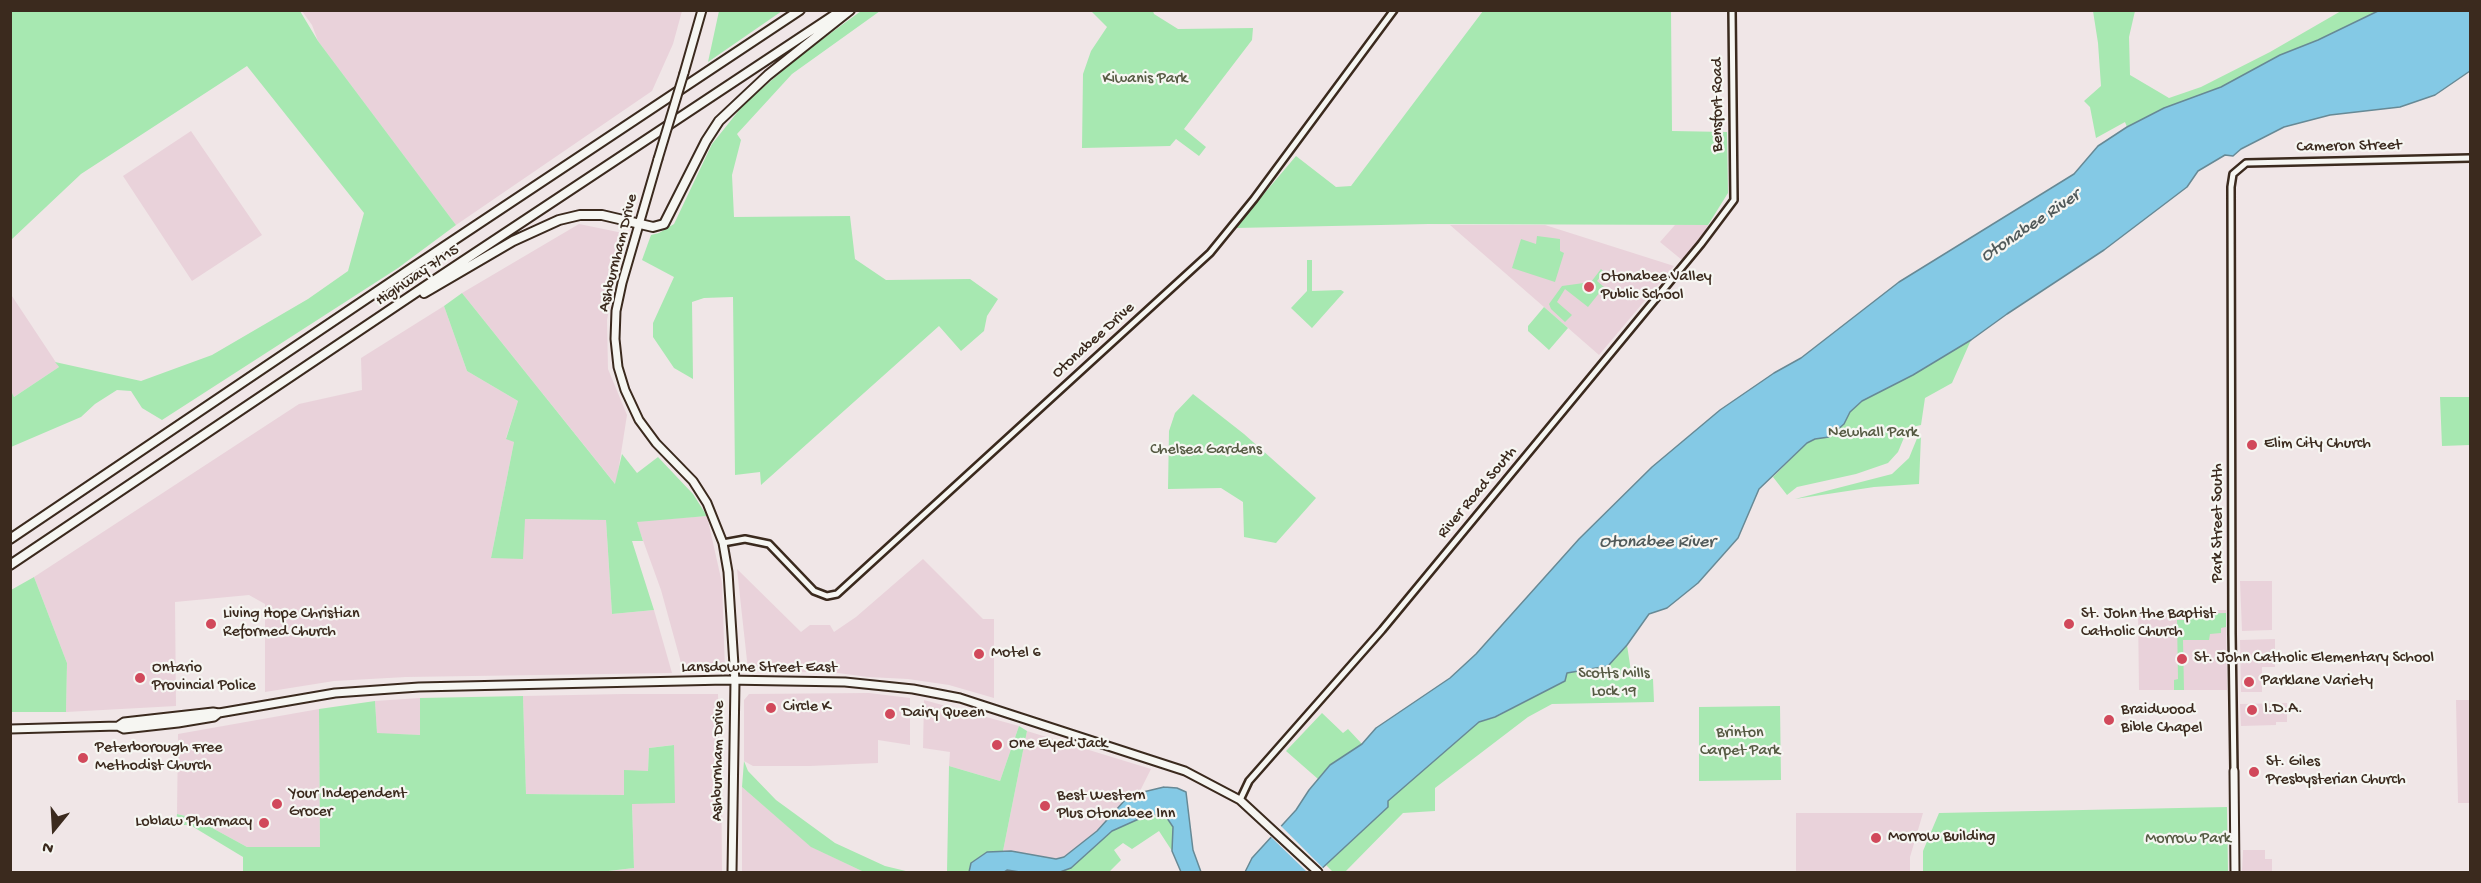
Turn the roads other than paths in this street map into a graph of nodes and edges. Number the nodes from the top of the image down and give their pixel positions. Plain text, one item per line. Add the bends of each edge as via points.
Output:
1 (702, 10) edge
2 (800, 10) edge
3 (842, 10) edge
4 (850, 10) edge
5 (1394, 10) edge
6 (1732, 10) edge
7 (2470, 158) edge
8 (2233, 174) joint
9 (1734, 200) joint
10 (639, 224) junction
11 (458, 269) junction
12 (10, 539) edge
13 (723, 543) junction
14 (10, 565) edge
15 (735, 681) junction
16 (10, 729) edge
17 (2234, 771) joint
18 (1240, 800) junction
19 (732, 873) edge
20 (1318, 873) edge
21 (2235, 873) edge

1 - 10 main road, Ashburnham Drive, bridge
2 - 12 highway, Highway 7/115
3 - 11 highway, Highway 7/115
4 - 10 highway via 768,75 719,121 666,223 653,227
5 - 13 street, Otonabee Drive via 1210,253 837,594 827,596 814,591 769,544 745,539
6 - 9 street, Bensfort Road
7 - 8 street, Cameron Street via 2246,163
8 - 17 street, Park Street South
9 - 18 street, River Road South via 1382,630 1249,781
10 - 11 highway via 602,215 559,220
10 - 13 main road, Ashburnham Drive via 616,311 618,367 639,420 693,481 707,503
11 - 14 highway, Highway 7/115
13 - 15 main road, Ashburnham Drive
15 - 16 main road, Lansdowne Street East via 371,690 219,713 124,722 118,726
15 - 18 main road, Lansdowne Street East via 845,682 960,698 1185,771
15 - 19 main road, Ashburnham Drive
17 - 21 main road, Park Street South
18 - 20 main road, Lansdowne Street East

